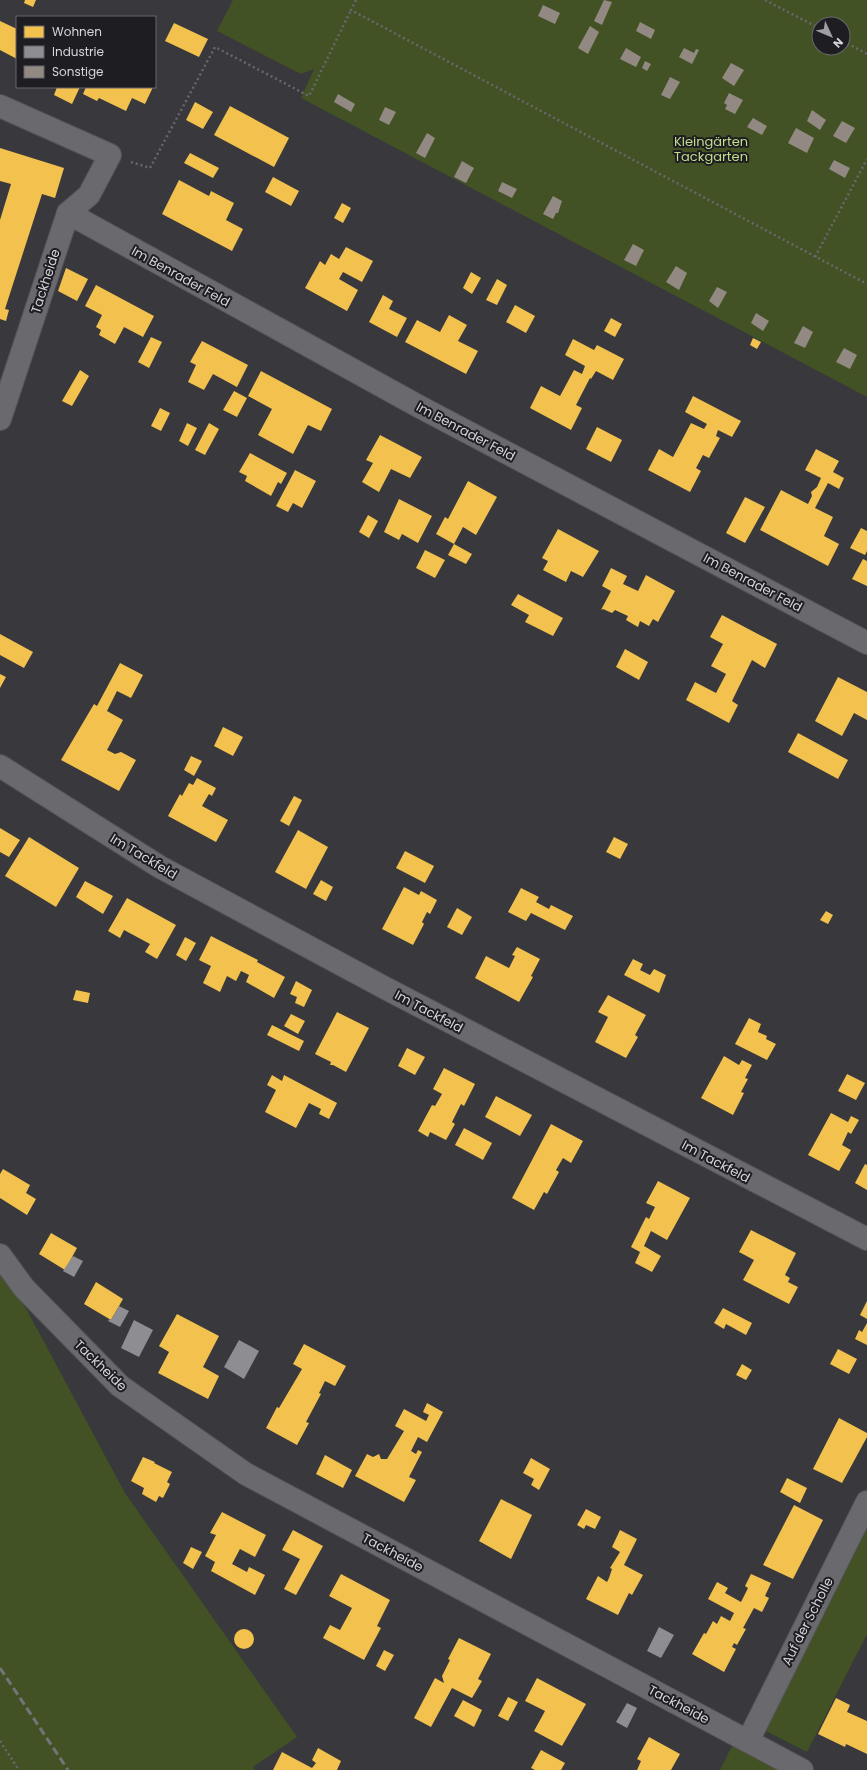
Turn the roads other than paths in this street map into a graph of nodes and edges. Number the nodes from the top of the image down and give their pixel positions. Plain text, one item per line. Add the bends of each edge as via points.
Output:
1 (0, 106) edge
2 (68, 213) junction
3 (0, 419) edge
4 (867, 643) edge
5 (0, 766) edge
6 (867, 1239) edge
7 (0, 1255) edge
8 (0, 1273) edge
9 (24, 1288) junction
10 (867, 1502) edge
11 (748, 1741) junction
12 (797, 1769) edge

1 - 2 street via 110,155 90,195
2 - 3 street, Tackheide
2 - 4 street, Im Benrader Feld via 420,407
5 - 6 street, Im Tackfeld via 160,867 387,989
7 - 9 street, Tackheide
8 - 9 street, Tackheide
9 - 11 street, Tackheide via 120,1386 246,1474
10 - 11 street, Auf der Scholle
11 - 12 street, Tackheide

